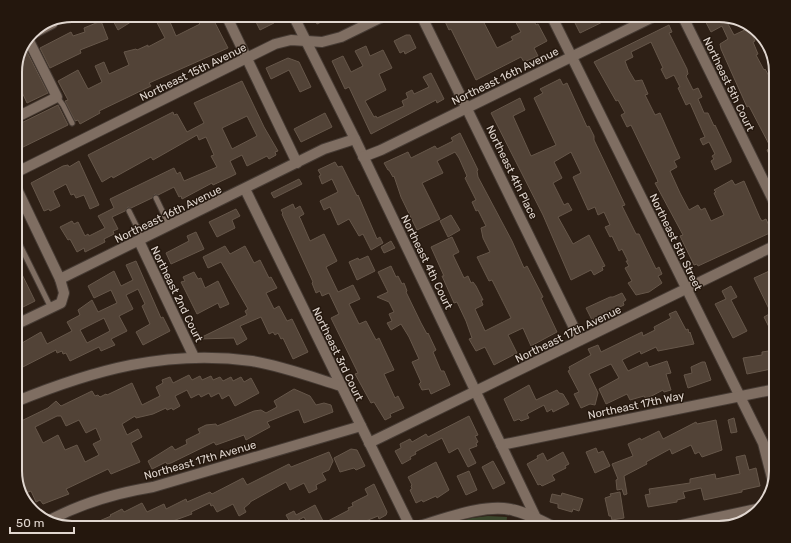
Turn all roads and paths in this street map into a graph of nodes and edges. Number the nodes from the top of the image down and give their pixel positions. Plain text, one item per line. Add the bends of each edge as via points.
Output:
1 (229, 22) edge
2 (296, 22) edge
3 (372, 22) edge
4 (424, 22) edge
5 (554, 22) edge
6 (643, 22) edge
7 (685, 22) edge
8 (306, 42) junction
9 (30, 45) edge
10 (571, 57) junction
11 (246, 58) junction
12 (57, 97) junction
13 (467, 107) junction
14 (22, 114) edge
15 (72, 123) dead end
16 (355, 139) junction
17 (363, 157) junction
18 (297, 163) junction
19 (22, 170) edge
20 (245, 190) junction
21 (769, 192) edge
22 (156, 198) dead end
23 (22, 200) edge
24 (129, 211) dead end
25 (169, 226) junction
26 (141, 240) junction
27 (22, 249) edge
28 (769, 249) edge
29 (60, 279) junction
30 (687, 290) junction
31 (51, 308) junction
32 (22, 322) edge
33 (580, 340) junction
34 (194, 357) junction
35 (341, 386) junction
36 (769, 390) edge
37 (475, 392) junction
38 (739, 396) junction
39 (22, 399) edge
40 (361, 426) junction
41 (369, 442) junction
42 (501, 445) junction
43 (769, 466) edge
44 (749, 511) edge
45 (55, 518) edge
46 (537, 520) joint
47 (408, 521) edge
48 (440, 521) edge
49 (703, 521) edge

1 - 11 street
2 - 8 street, Northeast 4th Court
3 - 8 street, Northeast 15th Avenue via 341,37 322,42
4 - 13 street, Northeast 4th Place
5 - 10 street, Northeast 5th Street
6 - 10 street, Northeast 16th Avenue
7 - 21 street, Northeast 5th Court
8 - 11 street, Northeast 15th Avenue via 291,40 275,44
8 - 16 street, Northeast 4th Court
9 - 12 street
10 - 13 street, Northeast 16th Avenue
10 - 30 street, Northeast 5th Street
11 - 18 street
11 - 19 street, Northeast 15th Avenue
12 - 14 street
12 - 15 lane
13 - 17 street, Northeast 16th Avenue
13 - 33 street, Northeast 4th Place
16 - 17 street, Northeast 4th Court
16 - 18 street, Northeast 16th Avenue via 324,149
17 - 37 street, Northeast 4th Court
18 - 20 street, Northeast 16th Avenue
20 - 25 street, Northeast 16th Avenue
20 - 35 street, Northeast 3rd Court
22 - 25 lane
23 - 29 street
24 - 26 lane
25 - 26 street, Northeast 16th Avenue
26 - 29 street, Northeast 16th Avenue
26 - 34 street, Northeast 2nd Court
27 - 31 lane
28 - 30 street, Northeast 17th Avenue
29 - 31 street via 64,293 61,303
30 - 33 street, Northeast 17th Avenue
30 - 38 street, Northeast 5th Street
31 - 32 street
33 - 37 street, Northeast 17th Avenue
34 - 35 street via 253,361
34 - 39 street via 126,365 84,376
35 - 40 street, Northeast 3rd Court
36 - 38 street, Northeast 17th Way
37 - 41 street, Northeast 17th Avenue
37 - 42 street, Northeast 4th Court
38 - 42 street, Northeast 17th Way
38 - 43 street, Northeast 5th Street via 763,443
40 - 41 street, Northeast 3rd Court
40 - 45 street, Northeast 17th Avenue via 153,487 121,492 94,500
41 - 47 street, Northeast 3rd Court
42 - 46 street, Northeast 4th Court
44 - 49 street
46 - 48 street via 514,510 494,509

